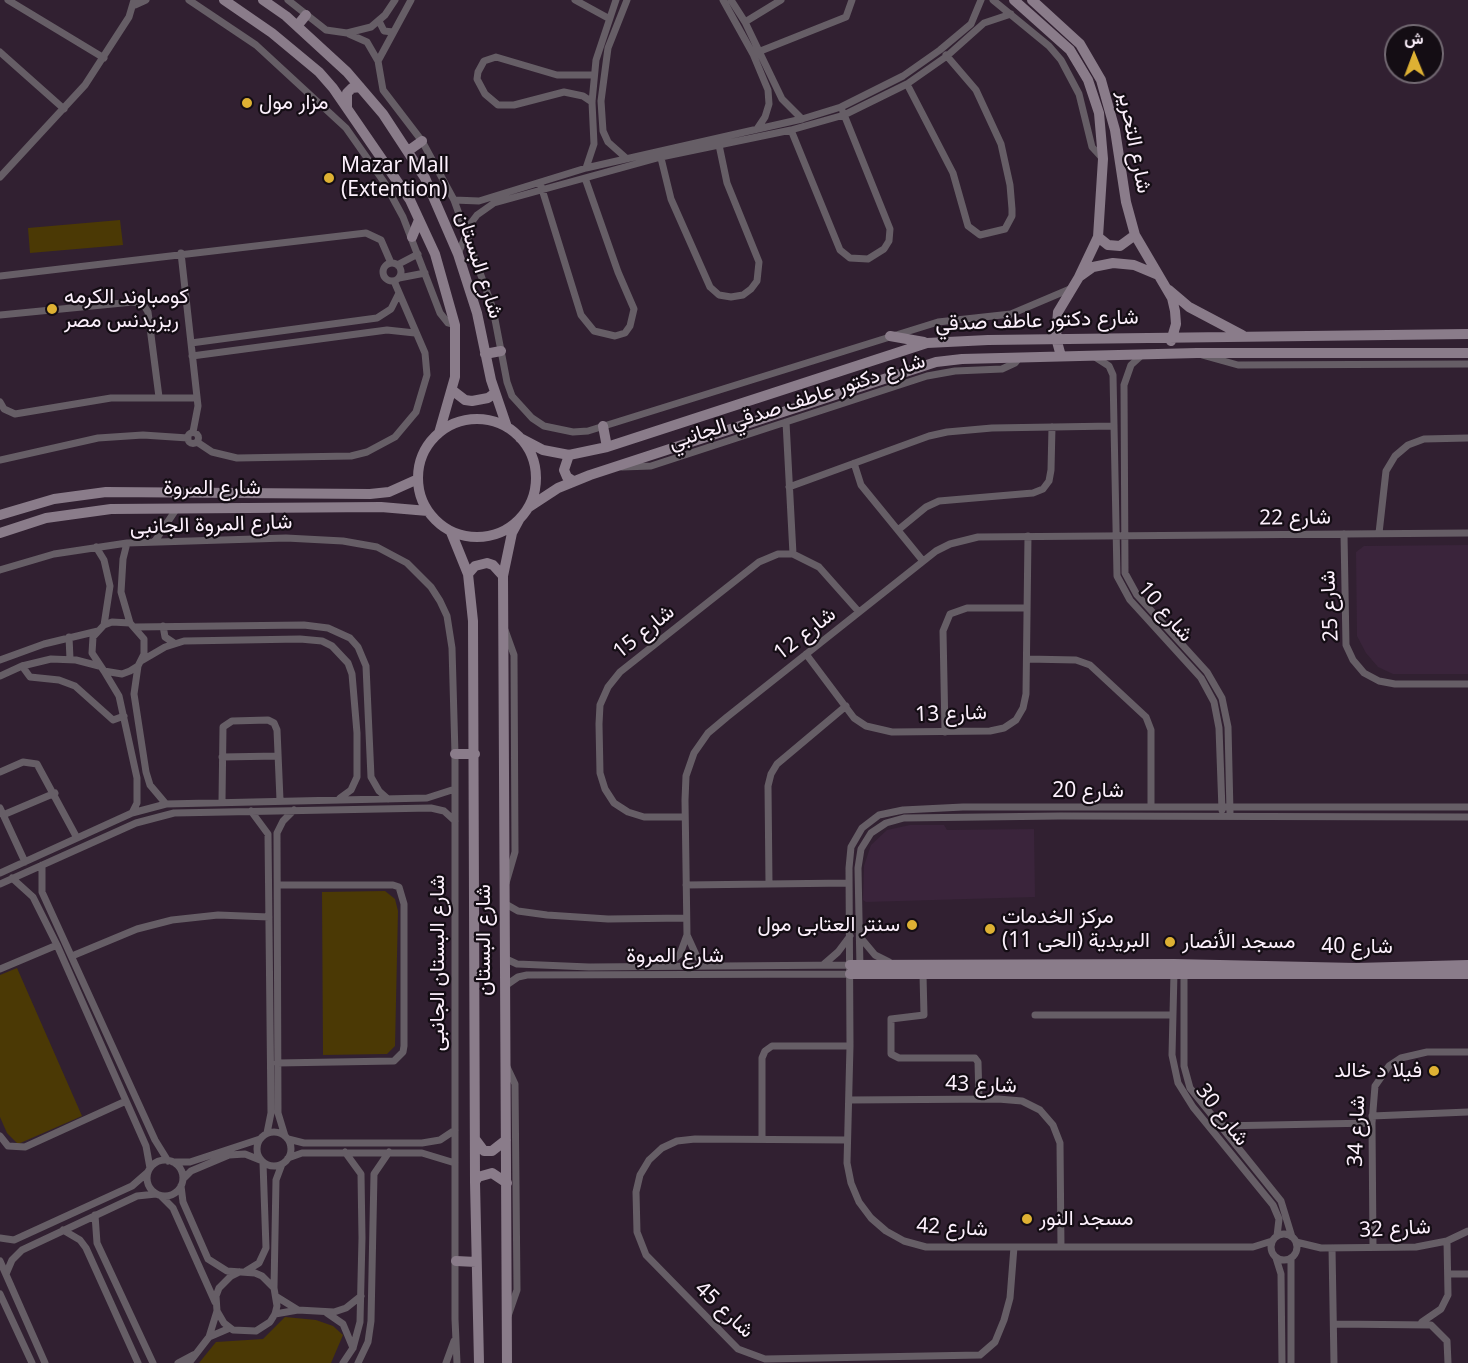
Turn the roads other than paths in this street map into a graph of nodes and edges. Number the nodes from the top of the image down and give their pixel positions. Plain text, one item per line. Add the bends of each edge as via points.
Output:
1 (9, 0) edge
2 (146, 0) edge
3 (189, 0) edge
4 (224, 0) edge
5 (263, 0) edge
6 (288, 0) edge
7 (395, 0) edge
8 (411, 0) edge
9 (575, 0) edge
10 (616, 0) edge
11 (627, 0) edge
12 (723, 0) edge
13 (731, 0) edge
14 (781, 0) edge
15 (852, 0) edge
16 (981, 0) edge
17 (993, 0) edge
18 (1014, 0) edge
19 (1032, 0) edge
20 (134, 3) edge
21 (1011, 14) junction
22 (306, 15) junction
23 (608, 18) junction
24 (379, 21) junction
25 (745, 22) junction
26 (297, 26) junction
27 (393, 32) junction
28 (347, 33) junction
29 (599, 45) junction
30 (608, 48) junction
31 (940, 50) junction
32 (0, 52) edge
33 (757, 53) junction
34 (947, 56) junction
35 (331, 57) junction
36 (104, 58) junction
37 (378, 61) junction
38 (319, 72) junction
39 (594, 75) junction
40 (908, 84) junction
41 (360, 87) junction
42 (592, 102) junction
43 (841, 107) junction
44 (348, 108) junction
45 (64, 109) junction
46 (844, 115) junction
47 (802, 119) junction
48 (758, 129) junction
49 (791, 130) junction
50 (422, 141) junction
51 (719, 145) junction
52 (408, 151) junction
53 (660, 153) junction
54 (626, 158) junction
55 (1103, 159) junction
56 (586, 168) junction
57 (2, 173) edge
58 (585, 178) junction
59 (540, 182) junction
60 (543, 190) junction
61 (454, 200) junction
62 (419, 220) junction
63 (467, 233) junction
64 (1135, 235) junction
65 (412, 237) junction
66 (1098, 237) junction
67 (181, 253) junction
68 (418, 254) junction
69 (458, 254) junction
70 (394, 264) junction
71 (425, 273) junction
72 (0, 276) edge
73 (1158, 276) junction
74 (1079, 277) junction
75 (397, 280) junction
76 (1165, 287) junction
77 (1070, 289) junction
78 (398, 295) junction
79 (0, 315) edge
80 (455, 325) junction
81 (298, 329) junction
82 (415, 333) junction
83 (1468, 334) edge
84 (890, 336) junction
85 (1245, 336) junction
86 (1173, 337) junction
87 (1056, 338) junction
88 (299, 342) junction
89 (927, 343) junction
90 (191, 344) junction
91 (501, 351) junction
92 (1197, 353) junction
93 (1468, 353) edge
94 (485, 354) junction
95 (1142, 354) junction
96 (1164, 354) junction
97 (192, 356) junction
98 (1061, 356) junction
99 (1093, 356) junction
100 (1019, 358) junction
101 (1468, 364) edge
102 (452, 390) junction
103 (495, 393) junction
104 (159, 397) junction
105 (195, 398) junction
106 (0, 402) edge
107 (786, 422) junction
108 (603, 426) junction
109 (1114, 426) junction
110 (1052, 427) junction
111 (507, 428) junction
112 (439, 433) junction
113 (190, 435) junction
114 (520, 438) junction
115 (1468, 438) edge
116 (607, 447) junction
117 (569, 455) junction
118 (0, 460) edge
119 (854, 463) junction
120 (616, 466) junction
121 (418, 479) junction
122 (573, 481) junction
123 (789, 487) junction
124 (529, 507) junction
125 (177, 508) junction
126 (428, 512) junction
127 (0, 515) edge
128 (519, 520) junction
129 (898, 530) junction
130 (451, 531) junction
131 (0, 533) edge
132 (1379, 533) junction
133 (1468, 533) edge
134 (1344, 534) junction
135 (1028, 536) junction
136 (1119, 537) junction
137 (155, 541) junction
138 (127, 543) junction
139 (96, 546) junction
140 (793, 554) junction
141 (923, 561) junction
142 (0, 570) edge
143 (418, 572) joint
144 (468, 574) junction
145 (503, 576) junction
146 (1027, 608) junction
147 (858, 612) junction
148 (104, 625) junction
149 (133, 625) junction
150 (163, 626) junction
151 (98, 631) junction
152 (69, 637) junction
153 (174, 644) junction
154 (806, 654) junction
155 (70, 659) junction
156 (1027, 659) junction
157 (0, 660) edge
158 (140, 664) junction
159 (22, 666) junction
160 (102, 669) junction
161 (0, 676) edge
162 (1468, 684) edge
163 (846, 706) junction
164 (124, 716) junction
165 (945, 732) junction
166 (455, 754) junction
167 (475, 754) junction
168 (278, 756) junction
169 (222, 757) junction
170 (0, 772) edge
171 (371, 774) junction
172 (357, 777) junction
173 (150, 785) junction
174 (455, 789) junction
175 (138, 791) junction
176 (55, 793) junction
177 (424, 798) junction
178 (338, 799) junction
179 (388, 799) junction
180 (280, 800) junction
181 (311, 800) junction
182 (222, 801) junction
183 (166, 804) junction
184 (1149, 807) junction
185 (1226, 807) junction
186 (1468, 807) edge
187 (424, 808) junction
188 (295, 810) junction
189 (312, 810) junction
190 (250, 811) junction
191 (2, 812) edge
192 (132, 813) junction
193 (1146, 816) junction
194 (685, 817) junction
195 (1468, 817) edge
196 (1222, 818) junction
197 (1230, 818) junction
198 (455, 820) junction
199 (112, 822) junction
200 (116, 832) junction
201 (277, 833) junction
202 (268, 834) junction
203 (77, 838) junction
204 (25, 862) junction
205 (42, 865) junction
206 (0, 873) edge
207 (12, 878) junction
208 (849, 883) junction
209 (0, 884) edge
210 (769, 884) junction
211 (279, 885) junction
212 (686, 885) junction
213 (41, 889) junction
214 (30, 894) junction
215 (504, 903) junction
216 (269, 917) junction
217 (686, 918) junction
218 (687, 935) junction
219 (850, 936) junction
220 (859, 936) junction
221 (57, 945) junction
222 (269, 945) junction
223 (278, 945) junction
224 (72, 956) junction
225 (504, 957) junction
226 (668, 965) junction
227 (707, 965) junction
228 (822, 965) junction
229 (897, 965) junction
230 (1468, 965) edge
231 (0, 969) edge
232 (1179, 969) junction
233 (855, 970) junction
234 (923, 975) junction
235 (1468, 975) edge
236 (85, 983) junction
237 (75, 987) junction
238 (504, 987) junction
239 (1173, 992) junction
240 (1184, 992) junction
241 (1035, 1015) dead end
242 (1173, 1015) junction
243 (850, 1046) junction
244 (1468, 1052) edge
245 (505, 1062) junction
246 (278, 1063) junction
247 (979, 1099) junction
248 (849, 1100) junction
249 (126, 1101) junction
250 (1468, 1112) edge
251 (275, 1116) junction
252 (1372, 1119) junction
253 (1219, 1126) junction
254 (455, 1130) junction
255 (267, 1133) junction
256 (0, 1136) edge
257 (286, 1137) junction
258 (260, 1138) junction
259 (475, 1138) junction
260 (762, 1139) junction
261 (506, 1140) junction
262 (847, 1140) junction
263 (431, 1142) junction
264 (304, 1143) junction
265 (345, 1152) junction
266 (389, 1152) junction
267 (303, 1153) junction
268 (434, 1154) junction
269 (262, 1161) junction
270 (285, 1161) junction
271 (171, 1162) junction
272 (455, 1163) junction
273 (149, 1170) junction
274 (362, 1180) junction
275 (373, 1180) junction
276 (182, 1182) junction
277 (475, 1182) junction
278 (507, 1184) junction
279 (159, 1195) junction
280 (95, 1215) junction
281 (63, 1230) junction
282 (1468, 1231) edge
283 (0, 1238) edge
284 (1274, 1238) junction
285 (1294, 1239) junction
286 (14, 1240) junction
287 (1447, 1241) junction
288 (97, 1243) junction
289 (1014, 1247) junction
290 (1061, 1247) junction
291 (1253, 1247) junction
292 (1373, 1247) junction
293 (86, 1248) junction
294 (1322, 1248) junction
295 (1332, 1248) junction
296 (22, 1250) junction
297 (1274, 1256) junction
298 (1293, 1258) junction
299 (0, 1261) edge
300 (456, 1261) junction
301 (476, 1262) junction
302 (362, 1268) junction
303 (371, 1268) junction
304 (242, 1272) junction
305 (6, 1274) junction
306 (1448, 1274) junction
307 (1468, 1274) edge
308 (274, 1288) junction
309 (0, 1294) edge
310 (361, 1296) junction
311 (277, 1297) junction
312 (216, 1308) junction
313 (298, 1310) junction
314 (327, 1313) junction
315 (275, 1314) junction
316 (507, 1318) junction
317 (1420, 1323) junction
318 (1334, 1324) junction
319 (230, 1328) junction
320 (209, 1337) junction
321 (455, 1339) junction
322 (353, 1348) junction
323 (195, 1353) junction
324 (153, 1362) edge
325 (32, 1363) edge
326 (45, 1363) edge
327 (138, 1363) edge
328 (178, 1363) edge
329 (189, 1363) edge
330 (343, 1363) edge
331 (358, 1363) edge
332 (446, 1363) edge
333 (457, 1363) edge
334 (479, 1363) edge
335 (507, 1363) edge
336 (1282, 1363) edge
337 (1292, 1363) edge
338 (1334, 1363) edge
339 (1448, 1363) edge

1 - 36 street
2 - 20 street
3 - 65 street via 256,45 346,128 384,182
4 - 38 street, شارع البستان
5 - 26 street, شارع البستان
6 - 22 street
7 - 24 street
8 - 27 street
9 - 23 street
10 - 23 street
11 - 30 street
12 - 33 street
13 - 25 street
14 - 25 street
15 - 33 street via 846,17
16 - 31 street via 971,24
17 - 21 street
18 - 55 street, شارع التحرير via 1058,37 1080,64 1099,113
19 - 64 street, شارع التحرير via 1080,44 1101,80
20 - 36 street
21 - 34 street via 984,23
21 - 55 street via 1061,60 1079,94 1092,147
22 - 26 street
22 - 28 street via 326,30
23 - 29 street
24 - 27 street via 384,31
24 - 28 street
25 - 33 street
26 - 35 street, شارع البستان
27 - 37 street
28 - 37 street via 367,42
29 - 30 street
29 - 39 street
30 - 54 street via 602,83 603,131 608,142
31 - 34 street
31 - 43 street via 903,76
32 - 45 street
33 - 47 street via 782,99
33 - 48 street via 769,97
34 - 40 street
34 - 40 street via 976,90 1001,144 1012,209 1005,229 980,235 968,226 953,173
35 - 38 street via 329,66
35 - 41 street, شارع البستان
36 - 45 street
37 - 50 street via 383,90
38 - 44 street, شارع البستان
39 - 42 street
39 - 42 street via 557,75 496,57 484,61 477,79 485,94 498,105 514,105 564,92
40 - 46 street
41 - 44 street via 347,93
41 - 52 street, شارع البستان
42 - 56 street via 594,144
43 - 46 street
43 - 47 street
44 - 62 street, شارع البستان via 402,187
45 - 57 street
46 - 49 street
46 - 49 street via 890,229 884,249 868,259 850,258 840,250
47 - 48 street
48 - 53 street
49 - 51 street
50 - 52 street
50 - 61 street
51 - 53 street
51 - 53 street via 727,183 759,262 757,281 743,295 731,297 719,295 710,287 671,200
52 - 69 street, شارع البستان via 434,196
53 - 54 street
53 - 58 street
54 - 56 street
55 - 66 street, شارع التحرير
56 - 59 street
58 - 60 street
58 - 60 street via 634,309 630,326 625,333 615,336 594,331 581,315
59 - 60 street
59 - 61 street via 479,201
60 - 63 street via 485,208
61 - 63 street
62 - 65 street
62 - 80 street, شارع البستان via 435,254
63 - 69 street
63 - 91 street via 493,309
64 - 66 street via 1114,246
64 - 73 street, شارع التحرير
65 - 68 street
66 - 74 street, شارع التحرير
67 - 70 street via 366,233 381,240
67 - 72 street
67 - 90 street
68 - 70 street
68 - 71 street
69 - 94 street, شارع البستان
70 - 75 street via 401,271
70 - 75 street via 385,267 384,275
71 - 75 street
71 - 80 street via 440,313
73 - 74 street via 1134,265 1113,263 1093,267
73 - 76 street, شارع التحرير
74 - 77 street, شارع التحرير
75 - 78 street
76 - 85 street via 1190,307
76 - 86 street via 1175,311
77 - 84 street via 1011,314 938,322
77 - 87 street, شارع التحرير via 1058,312
78 - 81 street via 391,309 377,318
78 - 82 street
79 - 104 street via 143,304 148,312
80 - 102 street, شارع البستان
81 - 88 street
81 - 90 street
82 - 88 street via 393,330
82 - 113 street via 427,364 426,386 407,425 382,446 351,456 237,458 212,452 197,442 190,443
83 - 85 street, شارع دكتور عاطف صدقي
84 - 89 street
84 - 108 street
85 - 86 street, شارع دكتور عاطف صدقي
86 - 87 street, شارع دكتور عاطف صدقي
86 - 96 street
87 - 89 street, شارع دكتور عاطف صدقي
87 - 98 street
88 - 97 street
89 - 116 street, شارع دكتور عاطف صدقي
90 - 97 street
91 - 94 street
91 - 108 street via 512,396 532,418 544,426 573,432
92 - 93 street, شارع دكتور عاطف صدقي
92 - 96 street, شارع دكتور عاطف صدقي
92 - 101 street via 1238,365
94 - 103 street, شارع البستان
95 - 96 street, شارع دكتور عاطف صدقي
95 - 99 street, شارع دكتور عاطف صدقي
95 - 136 street, شارع 10 via 1131,365 1124,385
97 - 105 street
98 - 99 street, شارع دكتور عاطف صدقي
98 - 100 street, شارع دكتور عاطف صدقي
99 - 109 street, شارع 10 via 1109,366 1113,375
100 - 107 street, شارع دكتور عاطف صدقي الجانبي via 1002,369 927,376
100 - 120 street, شارع دكتور عاطف صدقي via 962,359 910,368
102 - 103 street via 472,402
102 - 112 street, شارع البستان
103 - 111 street, شارع البستان
104 - 105 street
104 - 106 street via 89,400 20,414 9,412
105 - 113 street via 198,415
107 - 120 street, شارع دكتور عاطف صدقي الجانبي via 651,466
107 - 123 street
108 - 116 street
109 - 110 street
109 - 136 street, شارع 10
110 - 119 street via 947,432
110 - 129 street via 1051,470 1043,489 939,501
111 - 112 street via 490,421 472,420
111 - 114 street
112 - 121 street via 423,454
113 - 118 street via 98,438
114 - 117 street, شارع دكتور عاطف صدقي via 543,450
114 - 124 street via 529,450 536,478
115 - 132 street via 1424,439 1395,456 1386,471
116 - 117 street, شارع دكتور عاطف صدقي
117 - 122 street via 564,470
119 - 123 street
119 - 129 street via 861,484
120 - 122 street, شارع دكتور عاطف صدقي
121 - 126 street via 420,496
121 - 127 street, شارع المروة via 389,492 370,494 106,492 54,499
122 - 124 street, شارع دكتور عاطف صدقي
123 - 140 street
124 - 128 street
125 - 126 street, شارع المروة via 381,507
125 - 131 street, شارع المروة via 79,512
125 - 137 street
126 - 130 street
128 - 130 street via 487,537
128 - 145 street, شارع البستان
129 - 141 street
130 - 144 street, شارع البستان
132 - 133 street, شارع 22
132 - 134 street, شارع 22
134 - 136 street, شارع 22
134 - 162 street, شارع 25 via 1346,645 1353,660 1364,673 1379,681
135 - 136 street, شارع 12
135 - 141 street, شارع 12 via 965,539
135 - 146 street, شارع 13
136 - 185 street, شارع 10 via 1117,576 1122,589 1200,678 1214,702
137 - 138 street, شارع المروة الجانبى
137 - 143 street, شارع المروة الجانبى via 286,538 360,543 392,554
138 - 139 street, شارع المروة الجانبى
138 - 149 street via 121,575 124,608
139 - 142 street, شارع المروة الجانبى
139 - 148 street via 110,586
140 - 147 street via 822,570
140 - 194 street, شارع 15 via 778,554 759,562 621,672 600,705 600,773 614,802 644,817
141 - 147 street, شارع 12
143 - 166 street, شارع البستان الجانبى via 440,601 450,630
144 - 145 street via 475,566 487,563
144 - 167 street, شارع البستان via 473,621
145 - 215 street, شارع البستان
146 - 156 street, شارع 13
146 - 165 street via 967,608 950,614 943,631
147 - 154 street, شارع 12
148 - 149 street via 121,621
148 - 151 street
149 - 150 street
149 - 158 street via 144,639
150 - 153 street via 165,637
150 - 171 street via 316,626 350,638 366,666
151 - 152 street
151 - 160 street via 92,653
152 - 155 street
152 - 157 street
153 - 158 street
153 - 172 street via 300,639 332,646 348,663 354,685
154 - 163 street, شارع 13
154 - 194 street, شارع 12 via 708,733 694,753 687,776
155 - 159 street
155 - 160 street
156 - 165 street, شارع 13 via 1026,694 1016,720 990,731
156 - 184 street via 1076,660 1090,665 1146,717 1151,730
158 - 160 street via 122,674
158 - 173 street via 134,694
159 - 161 street
159 - 164 street via 30,677 75,686 113,720
160 - 164 street via 119,696
163 - 165 street, شارع 13 via 860,722 879,730
163 - 210 street via 777,764 771,774
164 - 175 street
166 - 167 street
166 - 174 street, شارع البستان الجانبى
167 - 259 street, شارع البستان
168 - 169 street
168 - 169 street via 276,726 267,720 225,724
168 - 180 street
169 - 182 street
170 - 176 street via 30,761 43,769
171 - 172 street
171 - 179 street via 375,786
172 - 178 street via 351,790
173 - 175 street
173 - 183 street
174 - 177 street
174 - 198 street, شارع البستان الجانبى
175 - 192 street
176 - 191 street
176 - 203 street
177 - 179 street
177 - 187 street
178 - 179 street
178 - 181 street
180 - 181 street
180 - 182 street
181 - 189 street
182 - 183 street
183 - 192 street
184 - 185 street, شارع 20
184 - 193 street
184 - 208 street, شارع 20 via 963,807 879,815 862,828 851,847
185 - 186 street, شارع 20
185 - 196 street, شارع 10
185 - 197 street, شارع 10
187 - 189 street
187 - 198 street via 440,810
188 - 189 street
188 - 190 street
188 - 201 street via 282,821
190 - 200 street via 164,814
190 - 202 street
191 - 204 street
192 - 199 street
193 - 196 street, شارع 20
193 - 220 street, شارع 20 via 904,818 886,822 871,833 861,849
194 - 212 street, شارع 12
195 - 197 street, شارع 20
196 - 197 street, شارع 20
198 - 254 street, شارع البستان الجانبى
199 - 200 street
199 - 203 street
200 - 205 street
201 - 202 street
201 - 211 street
202 - 216 street
203 - 204 street
204 - 206 street
205 - 207 street
205 - 213 street
207 - 209 street
207 - 214 street
208 - 210 street
208 - 219 street, شارع 20
210 - 212 street
211 - 223 street
211 - 246 street via 399,887 404,904 404,1046 394,1061
212 - 217 street, شارع 12
213 - 214 street
213 - 224 street
214 - 221 street
215 - 217 street via 518,911 548,915
215 - 225 street, شارع البستان
216 - 222 street
216 - 224 street via 218,915 172,920 126,933
217 - 218 street, شارع 12
218 - 226 street via 680,954
218 - 227 street, شارع 12 via 697,957
219 - 228 street
219 - 233 street, شارع 20
220 - 229 street via 875,955
220 - 233 street, شارع 20
221 - 231 street
221 - 237 street
222 - 223 street
222 - 251 street
223 - 246 street
224 - 236 street
225 - 226 street, شارع المروة via 517,964
225 - 238 street, شارع البستان
226 - 227 street, شارع المروة
227 - 228 street, شارع المروة
228 - 233 street, شارع المروة
229 - 232 street, شارع 40
229 - 233 street, شارع 40
230 - 232 street, شارع 40
232 - 234 street, شارع 40
232 - 235 street, شارع 40
232 - 239 street, شارع 30
232 - 240 street, شارع 30
233 - 234 street, شارع 40
233 - 238 street, شارع المروة via 527,975
233 - 243 street, شارع 42
234 - 247 street via 924,1015 891,1019 891,1054 894,1058 975,1058
236 - 237 street
236 - 271 street via 155,1140
237 - 249 street
238 - 245 street, شارع البستان
239 - 240 street
239 - 242 street, شارع 30
240 - 253 street, شارع 30 via 1186,1078 1199,1103
241 - 242 street
242 - 284 street, شارع 30 via 1172,1055 1178,1083 1273,1205 1279,1219
243 - 248 street, شارع 42
243 - 260 street via 772,1046 765,1051
244 - 252 street, شارع 34 via 1414,1054 1389,1066 1375,1086
245 - 261 street, شارع البستان
245 - 316 street via 515,1084 517,1290
246 - 251 street
247 - 248 street, شارع 43
247 - 290 street, شارع 43 via 1022,1101 1040,1110 1053,1125 1060,1143
248 - 262 street, شارع 42
249 - 256 street via 25,1147 8,1146
249 - 273 street via 146,1146
250 - 252 street
251 - 255 street
251 - 257 street
252 - 253 street
252 - 292 street, شارع 34
253 - 285 street, شارع 30 via 1281,1201
254 - 263 street
254 - 272 street, شارع البستان الجانبى
255 - 257 street
255 - 258 street
257 - 264 street
257 - 270 street via 291,1150
258 - 269 street via 256,1149
258 - 271 street via 189,1162
259 - 261 street via 484,1151 492,1151
259 - 277 street, شارع البستان
260 - 262 street, شارع 45
260 - 289 street, شارع 45 via 677,1141 649,1160 636,1191 637,1233 646,1255 727,1340 751,1356 780,1360 980,1354 995,1342 1004,1320 1010,1299
261 - 278 street, شارع البستان
262 - 289 street, شارع 42 via 847,1163 855,1192 871,1218 886,1231 926,1247
263 - 264 street
263 - 268 street
264 - 267 street
265 - 266 street
265 - 267 street
265 - 274 street
266 - 268 street
266 - 275 street
267 - 270 street
268 - 272 street
269 - 270 street via 275,1166
269 - 276 street via 245,1154 229,1155 190,1171
269 - 304 street via 266,1248 259,1263
270 - 308 street via 276,1180
271 - 273 street via 158,1162
271 - 276 street via 180,1169
272 - 300 street, شارع البستان الجانبى
273 - 279 street via 149,1187
273 - 286 street via 132,1186
274 - 275 street via 369,1176
274 - 302 street
275 - 303 street
276 - 279 street via 171,1195
276 - 304 street via 183,1202 208,1259 216,1267
277 - 278 street via 478,1177 492,1173
277 - 301 street, شارع البستان
278 - 316 street, شارع البستان
279 - 280 street via 137,1196
279 - 312 street via 173,1208
280 - 281 street
280 - 288 street
281 - 293 street
281 - 296 street
282 - 287 street, شارع 32
283 - 286 street
284 - 285 street via 1284,1234
284 - 291 street, شارع 42
284 - 297 street
285 - 294 street, شارع 32
285 - 298 street via 1297,1251
286 - 296 street via 14,1248
287 - 292 street, شارع 32 via 1416,1247
287 - 306 street
288 - 293 street via 91,1241
288 - 324 street
289 - 290 street, شارع 42
290 - 291 street, شارع 42
291 - 297 street, شارع 42
292 - 295 street, شارع 32
293 - 327 street
294 - 295 street, شارع 32
294 - 298 street, شارع 32
295 - 318 street
296 - 305 street
297 - 298 street via 1285,1261
297 - 336 street via 1281,1274
298 - 337 street
299 - 305 street
300 - 301 street
300 - 321 street, شارع البستان الجانبى
301 - 334 street, شارع البستان
302 - 303 street
302 - 310 street
303 - 331 street via 370,1332
304 - 308 street via 262,1276
304 - 312 street via 224,1281
305 - 326 street
306 - 307 street
306 - 317 street via 1445,1302 1435,1316
308 - 311 street
309 - 325 street
310 - 314 street via 346,1308
310 - 322 street
311 - 313 street
311 - 315 street
312 - 319 street
312 - 320 street
313 - 314 street
313 - 315 street
314 - 322 street via 343,1324
315 - 319 street via 256,1331
316 - 335 street, شارع البستان
317 - 318 street
317 - 339 street via 1431,1325 1445,1337
318 - 338 street
319 - 320 street
320 - 323 street
321 - 332 street
321 - 333 street, شارع البستان الجانبى
322 - 330 street
323 - 328 street
323 - 329 street

